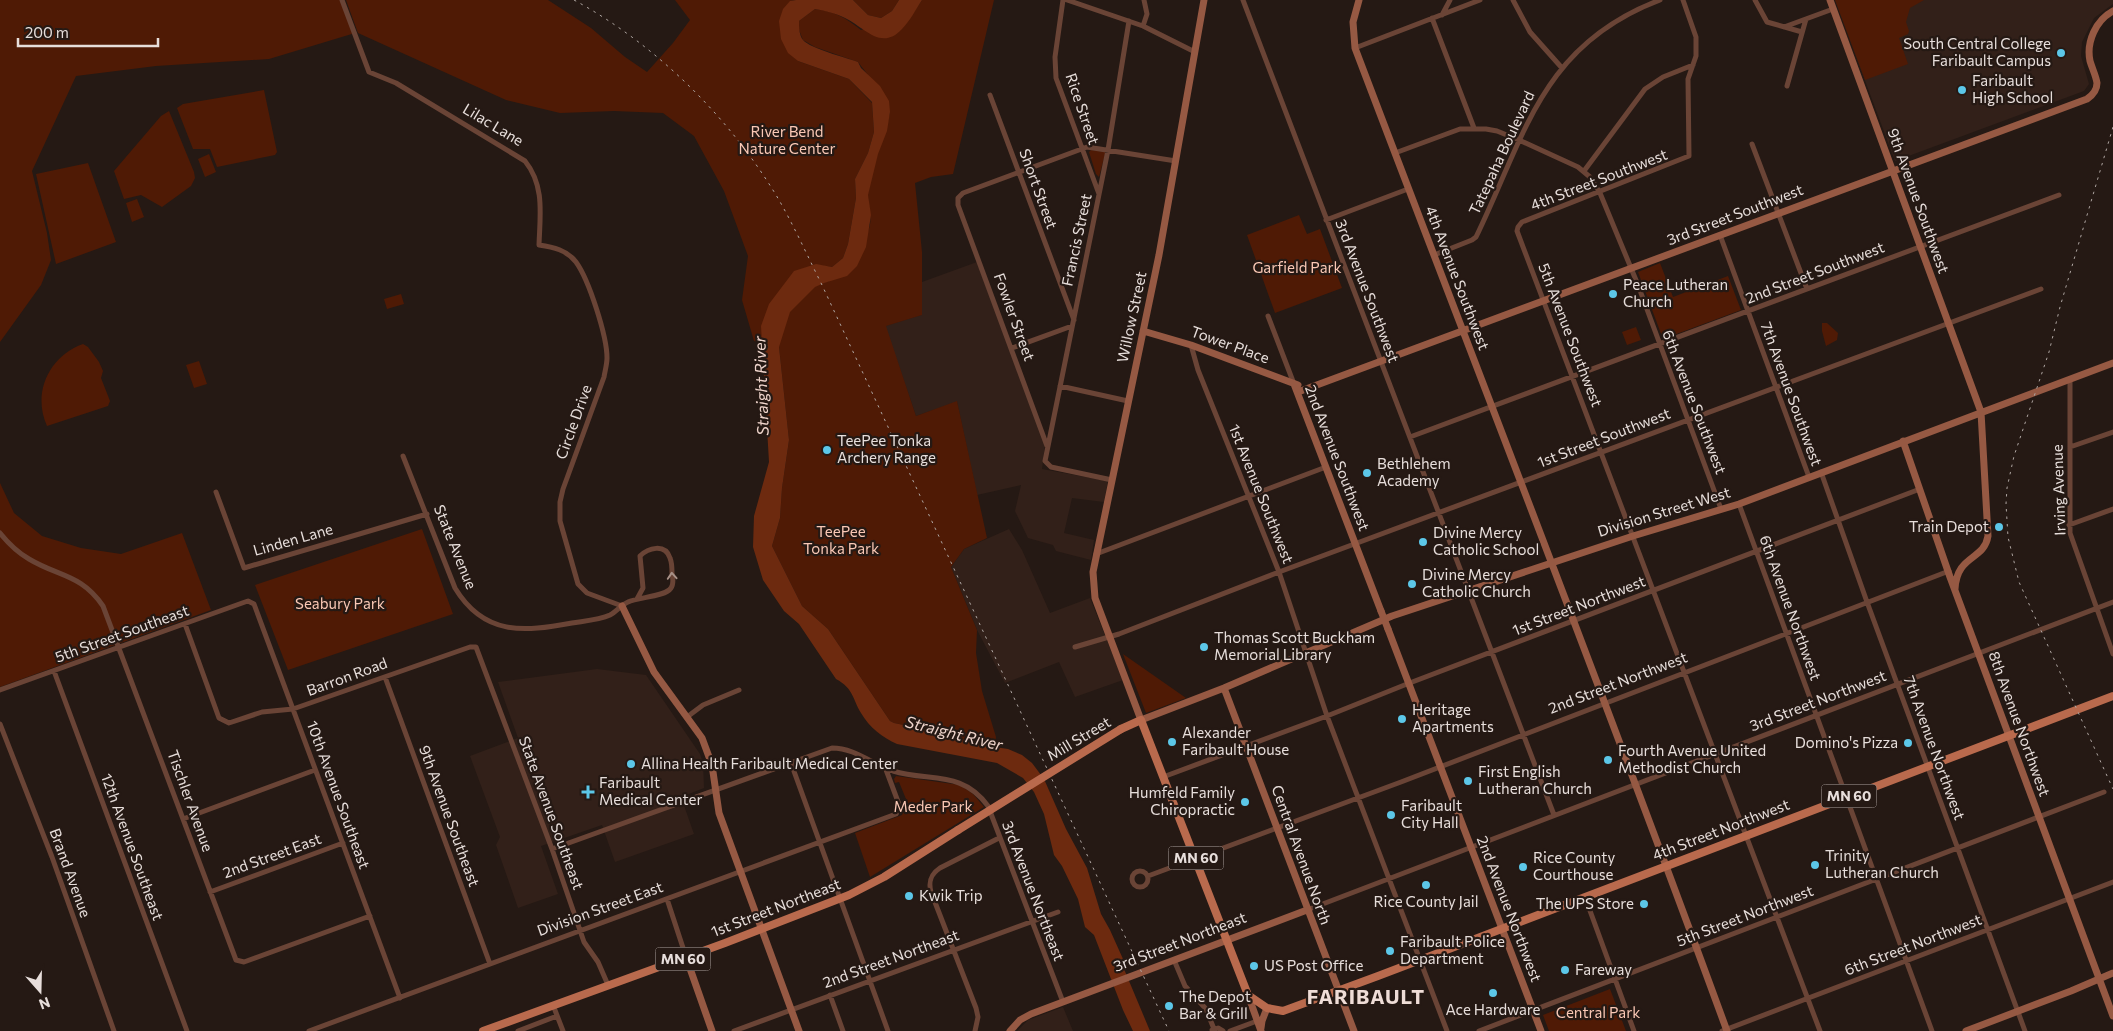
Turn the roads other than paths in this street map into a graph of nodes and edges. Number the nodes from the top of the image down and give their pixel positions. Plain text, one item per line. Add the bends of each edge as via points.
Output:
1 (342, 0) edge
2 (1063, 0) edge
3 (1067, 0) edge
4 (1144, 0) edge
5 (1204, 0) edge
6 (1243, 0) edge
7 (1359, 0) edge
8 (1450, 0) edge
9 (1480, 0) edge
10 (1513, 0) edge
11 (1660, 0) edge
12 (1683, 0) edge
13 (1755, 0) edge
14 (1830, 0) edge
15 (1833, 9) junction
16 (2113, 11) edge
17 (1442, 15) junction
18 (1432, 18) junction
19 (1806, 19) junction
20 (1129, 21) junction
21 (1143, 26) junction
22 (1784, 27) junction
23 (1802, 32) junction
24 (1355, 48) junction
25 (1195, 52) junction
26 (1693, 65) junction
27 (1562, 68) junction
28 (1674, 73) junction
29 (1688, 79) junction
30 (1787, 86) dead end
31 (990, 95) dead end
32 (1474, 128) junction
33 (1519, 140) junction
34 (1752, 144) dead end
35 (1082, 149) junction
36 (1108, 150) junction
37 (1395, 153) junction
38 (1176, 161) junction
39 (1584, 170) junction
40 (1892, 170) junction
41 (1019, 173) junction
42 (1408, 188) junction
43 (1600, 192) junction
44 (1099, 194) junction
45 (2060, 195) dead end
46 (1780, 213) junction
47 (1326, 220) junction
48 (1518, 227) joint
49 (1720, 235) junction
50 (539, 245) joint
51 (1919, 247) junction
52 (1434, 255) junction
53 (1631, 269) junction
54 (1807, 289) junction
55 (2041, 289) dead end
56 (1544, 302) junction
57 (1748, 311) junction
58 (1268, 316) dead end
59 (1074, 320) junction
60 (1948, 323) junction
61 (1072, 326) junction
62 (1143, 331) junction
63 (1462, 332) junction
64 (1659, 344) junction
65 (1191, 345) junction
66 (1012, 348) junction
67 (1382, 362) junction
68 (2113, 363) edge
69 (1572, 378) junction
70 (2070, 379) junction
71 (1294, 384) junction
72 (1060, 386) junction
73 (1777, 386) junction
74 (1308, 389) junction
75 (1298, 392) junction
76 (1128, 401) junction
77 (1492, 407) junction
78 (1981, 412) junction
79 (1688, 420) junction
80 (2113, 432) edge
81 (1410, 437) junction
82 (1903, 441) junction
83 (1048, 446) junction
84 (2070, 447) junction
85 (1601, 453) junction
86 (404, 456) dead end
87 (1326, 468) junction
88 (1821, 472) junction
89 (1809, 477) junction
90 (1112, 480) junction
91 (1521, 482) junction
92 (1920, 489) junction
93 (216, 492) dead end
94 (1247, 497) junction
95 (1739, 504) junction
96 (1721, 509) junction
97 (2113, 509) edge
98 (1437, 513) junction
99 (428, 514) junction
100 (1838, 520) junction
101 (2069, 525) junction
102 (0, 533) edge
103 (1633, 536) junction
104 (1356, 544) junction
105 (1757, 552) junction
106 (1095, 554) junction
107 (1968, 560) junction
108 (1552, 563) junction
109 (1949, 571) junction
110 (1279, 572) junction
111 (1954, 589) junction
112 (1467, 591) junction
113 (1653, 591) junction
114 (637, 599) junction
115 (252, 602) joint
116 (1866, 602) junction
117 (2113, 602) edge
118 (622, 606) junction
119 (2096, 608) junction
120 (1574, 621) junction
121 (186, 624) junction
122 (1388, 629) joint
123 (1785, 633) junction
124 (1111, 637) junction
125 (120, 647) junction
126 (476, 647) joint
127 (1075, 647) dead end
128 (1307, 652) junction
129 (1492, 653) junction
130 (1978, 654) junction
131 (2113, 654) edge
132 (54, 672) junction
133 (1684, 673) junction
134 (385, 676) junction
135 (1407, 684) junction
136 (1897, 684) junction
137 (1224, 688) junction
138 (0, 690) edge
139 (738, 690) dead end
140 (2113, 696) edge
141 (1604, 703) junction
142 (293, 709) junction
143 (1327, 716) junction
144 (1816, 716) junction
145 (687, 718) junction
146 (1141, 720) junction
147 (0, 724) edge
148 (1523, 735) junction
149 (2008, 735) junction
150 (1246, 745) junction
151 (1715, 754) junction
152 (791, 762) junction
153 (1440, 766) junction
154 (1927, 766) junction
155 (885, 767) junction
156 (315, 770) junction
157 (1163, 777) junction
158 (1033, 783) joint
159 (1634, 784) junction
160 (715, 791) junction
161 (2104, 792) dead end
162 (1359, 797) junction
163 (1846, 797) junction
164 (1554, 815) junction
165 (2039, 817) junction
166 (183, 818) junction
167 (1277, 828) junction
168 (1746, 835) junction
169 (999, 838) junction
170 (343, 843) junction
171 (820, 843) junction
172 (1470, 846) junction
173 (1958, 848) junction
174 (552, 849) junction
175 (1196, 858) junction
176 (1665, 866) junction
177 (740, 872) junction
178 (1148, 876) dead end
179 (1390, 878) junction
180 (1876, 880) junction
181 (2113, 882) edge
182 (210, 892) junction
183 (1585, 897) junction
184 (840, 898) junction
185 (667, 899) junction
186 (2070, 899) junction
187 (1307, 910) junction
188 (1058, 912) dead end
189 (370, 916) junction
190 (1777, 917) junction
191 (1031, 922) junction
192 (1502, 928) junction
193 (762, 929) junction
194 (1988, 930) junction
195 (580, 931) junction
196 (1227, 939) junction
197 (1697, 948) junction
198 (954, 949) junction
199 (686, 958) junction
200 (1174, 960) junction
201 (1421, 960) junction
202 (1906, 961) junction
203 (490, 964) junction
204 (2113, 973) edge
205 (1614, 979) junction
206 (2100, 979) junction
207 (870, 980) junction
208 (608, 985) junction
209 (1338, 991) junction
210 (830, 995) junction
211 (1248, 995) junction
212 (400, 998) junction
213 (1808, 998) junction
214 (1063, 1002) junction
215 (553, 1005) junction
216 (1267, 1008) junction
217 (791, 1009) junction
218 (1533, 1010) junction
219 (2018, 1011) junction
220 (558, 1016) junction
221 (2113, 1016) edge
222 (1257, 1022) junction
223 (1213, 1030) edge
224 (1725, 1030) edge
225 (114, 1031) edge
226 (187, 1031) edge
227 (309, 1031) edge
228 (483, 1031) edge
229 (518, 1031) edge
230 (563, 1031) edge
231 (712, 1031) edge
232 (734, 1031) edge
233 (799, 1031) edge
234 (843, 1031) edge
235 (888, 1031) edge
236 (975, 1031) edge
237 (1010, 1031) edge
238 (1223, 1031) edge
239 (1230, 1031) edge
240 (1261, 1031) edge
241 (1354, 1031) edge
242 (1447, 1031) edge
243 (1479, 1031) edge
244 (1541, 1031) edge
245 (1634, 1031) edge
246 (1820, 1031) edge
247 (1932, 1031) edge
248 (1966, 1031) edge
249 (2025, 1031) edge

1 - 50 street, Lilac Lane via 369,72 396,83 526,161 540,192
2 - 35 street, Rice Street via 1056,78
3 - 20 street
4 - 21 street via 1147,14
5 - 25 street, Willow Street
6 - 47 street, 3rd Avenue Southwest
7 - 24 street, 4th Avenue Southwest via 1353,22
8 - 17 street
9 - 17 street
10 - 27 street via 1530,32
11 - 27 street, Tatepaha Boulevard via 1604,29
12 - 26 street via 1696,37
13 - 22 street via 1767,22
14 - 15 street, 9th Avenue Southwest
15 - 19 street
15 - 40 street, 9th Avenue Southwest
16 - 40 street, 3rd Street Southwest via 2100,21 2091,38 2090,58 2097,83 2092,96
17 - 18 street
18 - 24 street
18 - 32 street
19 - 22 street
19 - 23 street
20 - 21 street
20 - 36 street, Francis Street
21 - 25 street
22 - 23 street
23 - 30 street
24 - 37 street, 4th Avenue Southwest
25 - 38 street, Willow Street
26 - 28 street
26 - 29 street
27 - 33 street, Tatepaha Boulevard via 1538,102
28 - 29 street
28 - 39 street via 1645,89
29 - 43 street, 4th Street Southwest via 1689,156
31 - 41 street, Short Street
32 - 33 street via 1497,131
32 - 37 street via 1444,134
33 - 39 street
33 - 52 street, Tatepaha Boulevard via 1476,237
34 - 46 street
35 - 36 street
35 - 41 street
35 - 44 street, Rice Street
36 - 38 street
36 - 44 street, Francis Street
37 - 42 street, 4th Avenue Southwest
38 - 62 street, Willow Street
39 - 43 street, 6th Avenue Southwest
40 - 46 street, 3rd Street Southwest
40 - 51 street, 9th Avenue Southwest
41 - 59 street, Short Street
41 - 66 street, Fowler Street via 958,198
42 - 47 street
42 - 52 street, 4th Avenue Southwest
43 - 48 street, 4th Street Southwest via 1522,222
43 - 53 street, 6th Avenue Southwest
44 - 59 street, Francis Street
45 - 51 street, 2nd Street Southwest
46 - 49 street, 3rd Street Southwest
46 - 54 street
47 - 67 street, 3rd Avenue Southwest
48 - 56 street, 5th Avenue Southwest
49 - 53 street, 3rd Street Southwest
49 - 57 street, 7th Avenue Southwest
50 - 118 street, Circle Drive via 554,247 576,262 599,317 607,357 604,377 563,489 559,512 578,584 587,592
51 - 54 street, 2nd Street Southwest
51 - 60 street, 9th Avenue Southwest
52 - 63 street, 4th Avenue Southwest
53 - 56 street, 3rd Street Southwest
53 - 64 street, 6th Avenue Southwest
54 - 57 street, 2nd Street Southwest
55 - 60 street, 1st Street Southwest
56 - 63 street, 3rd Street Southwest
56 - 69 street, 5th Avenue Southwest
57 - 64 street, 2nd Street Southwest
57 - 73 street, 7th Avenue Southwest
58 - 71 street, 2nd Avenue Southwest
59 - 61 street, Francis Street
60 - 73 street, 1st Street Southwest
60 - 78 street, 9th Avenue Southwest
61 - 66 street
61 - 72 street, Francis Street
62 - 65 street, Tower Place
62 - 76 street, Willow Street
63 - 67 street, 3rd Street Southwest
63 - 77 street, 4th Avenue Southwest
64 - 69 street, 2nd Street Southwest
64 - 79 street, 6th Avenue Southwest
65 - 71 street, Tower Place
65 - 94 street, 1st Avenue Southwest
66 - 83 street, Fowler Street
67 - 74 street, 3rd Street Southwest
67 - 81 street, 3rd Avenue Southwest
68 - 70 street, Division Street West
69 - 77 street, 2nd Street Southwest
69 - 85 street, 5th Avenue Southwest
70 - 78 street, Division Street West
70 - 84 street, Irving Avenue
71 - 74 street, Tower Place
71 - 75 street, 2nd Avenue Southwest
72 - 76 street
72 - 83 street, Francis Street
73 - 79 street, 1st Street Southwest
73 - 89 street, 7th Avenue Southwest
74 - 75 street, 3rd Street Southwest
75 - 87 street, 2nd Avenue Southwest
76 - 90 street, Willow Street
77 - 81 street, 2nd Street Southwest
77 - 91 street, 4th Avenue Southwest
78 - 82 street, Division Street West
78 - 107 street, 9th Avenue Southwest via 1988,536 1985,547
79 - 85 street, 1st Street Southwest
79 - 96 street, 6th Avenue Southwest
80 - 84 street
81 - 98 street, 3rd Avenue Southwest
82 - 88 street, Division Street West
82 - 92 street, 8th Avenue Northwest
83 - 90 street, Francis Street via 1046,464
84 - 101 street, Irving Avenue
85 - 91 street, 1st Street Southwest
85 - 103 street, 5th Avenue Southwest
86 - 99 street, State Avenue
87 - 94 street
87 - 104 street, 2nd Avenue Southwest
88 - 89 street, Division Street West
88 - 100 street, 7th Avenue Northwest
89 - 95 street, Division Street West
90 - 106 street, Willow Street
91 - 98 street, 1st Street Southwest
91 - 108 street, 4th Avenue Southwest
92 - 100 street, 1st Street Northwest
92 - 109 street, 8th Avenue Northwest
93 - 99 street, Linden Lane via 244,568
94 - 106 street
94 - 110 street, 1st Avenue Southwest
95 - 96 street, Division Street West
95 - 105 street, 6th Avenue Northwest
96 - 103 street, Division Street West
97 - 101 street
98 - 104 street, 1st Street Southwest
98 - 112 street, 3rd Avenue Southwest
99 - 118 street, State Avenue via 455,588 470,608 490,622 510,628 534,628 610,615
100 - 105 street, 1st Street Northwest
100 - 116 street, 7th Avenue Northwest
101 - 119 street, Irving Avenue
102 - 125 street, Tischler Avenue via 30,560 69,576 88,588 103,606
103 - 108 street, Division Street West
103 - 113 street, 5th Avenue Southwest
104 - 110 street, 1st Street Southwest
104 - 122 street, 2nd Avenue Southwest, bridge
105 - 113 street, 1st Street Northwest
105 - 123 street, 6th Avenue Northwest
106 - 124 street, Willow Street via 1093,590
107 - 109 street, 2nd Street Northwest
107 - 111 street via 1958,572
108 - 112 street, Division Street West
108 - 120 street, 4th Avenue Southwest
109 - 111 street, 8th Avenue Northwest
109 - 116 street, 2nd Street Northwest
110 - 124 street, 1st Street Southwest
110 - 128 street, 1st Avenue Southwest
111 - 130 street, 8th Avenue Northwest
112 - 128 street, Division Street West via 1392,616
112 - 129 street, 3rd Avenue Southwest
113 - 120 street, 1st Street Northwest
113 - 133 street, 5th Avenue Southwest
114 -> 114 street, State Avenue via 671,588 670,557 662,549 646,550 640,556 643,588
114 - 118 street, State Avenue
115 - 121 street, 5th Street Southeast
115 - 142 street, 10th Avenue Southeast
116 - 123 street, 2nd Street Northwest
116 - 136 street, 7th Avenue Northwest
117 - 119 street, 3rd Street Northwest
118 - 145 street via 654,672
119 - 130 street, 3rd Street Northwest
119 - 131 street, Irving Avenue
120 - 129 street, 1st Street Northwest
120 - 141 street, 4th Avenue Southwest
121 - 125 street, 5th Street Southeast
121 - 142 street, Barron Road via 219,718 224,722 262,712
122 - 135 street, 2nd Avenue Northwest
123 - 133 street, 2nd Street Northwest
123 - 144 street, 6th Avenue Northwest
124 - 127 street, 1st Street Southwest
124 - 146 street, Willow Street
125 - 132 street, 5th Street Southeast
125 - 166 street, Tischler Avenue
126 - 134 street, Barron Road
126 - 174 street, State Avenue Southeast
128 - 137 street, Division Street West
128 - 143 street, 1st Avenue Southwest
129 - 135 street, 1st Street Northwest
129 - 148 street, 3rd Avenue Southwest
130 - 136 street, 3rd Street Northwest
130 - 149 street, 8th Avenue Northwest
132 - 138 street, 5th Street Southeast
132 - 226 street, 12th Avenue Southeast
133 - 141 street, 2nd Street Northwest
133 - 151 street, 5th Avenue Southwest
134 - 142 street, Barron Road
134 - 203 street, 9th Avenue Southeast
135 - 143 street, 1st Street Northwest
135 - 153 street, 2nd Avenue Northwest
136 - 144 street, 3rd Street Northwest
136 - 154 street, 7th Avenue Northwest
137 - 146 street
137 - 150 street, Central Avenue North
139 - 145 street via 703,705
140 - 149 main road, 4th Street Northwest / MN 60
141 - 148 street, 2nd Street Northwest
141 - 159 street, 4th Avenue Southwest
142 - 156 street, 10th Avenue Southeast
143 - 150 street, 1st Street Northwest
143 - 162 street, 1st Avenue Southwest
144 - 151 street, 3rd Street Northwest
144 - 163 street, 6th Avenue Northwest
145 - 160 street via 708,750
146 - 157 main road, MN 60
146 - 158 main road, Mill Street / MN 60, bridge
147 - 225 street, Brand Avenue
148 - 153 street, 2nd Street Northwest
148 - 164 street, 3rd Avenue Southwest
149 - 154 main road, 4th Street Northwest / MN 60
149 - 165 street, 8th Avenue Northwest
150 - 157 street
150 - 167 street, Central Avenue North
151 - 159 street, 3rd Street Northwest
151 - 168 street, 5th Avenue Southwest
152 - 155 street via 823,750 841,748
152 - 160 street
152 - 171 street
153 - 162 street, 2nd Street Northwest
153 - 172 street, 2nd Avenue Northwest
154 - 163 main road, 4th Street Northwest / MN 60
154 - 173 street, 7th Avenue Northwest
155 - 169 street, 3rd Avenue Northeast via 950,780 975,791 988,806
155 - 171 street, Division Street East via 900,807 896,814
156 - 166 street
156 - 170 street, 10th Avenue Southeast
157 - 175 main road, MN 60
158 - 184 main road, 1st Street Northeast / MN 60, bridge via 884,877
159 - 164 street, 3rd Street Northwest
159 - 176 street, 4th Avenue Southwest
160 - 174 street
160 - 177 street via 719,813
161 - 165 street, 5th Street Northwest
162 - 167 street, 2nd Street Northwest
162 - 179 street, 1st Avenue Southwest
163 - 168 main road, 4th Street Northwest / MN 60
163 - 180 street, 6th Avenue Northwest
164 - 172 street, 3rd Street Northwest
165 - 173 street, 5th Street Northwest
165 - 186 street, 8th Avenue Northwest
166 - 182 street, Tischler Avenue
167 - 175 street
167 - 187 street, Central Avenue North
168 - 176 main road, 4th Street Northwest / MN 60
168 - 190 street, 5th Avenue Southwest
169 - 191 street, 3rd Avenue Northeast
169 - 198 street via 940,868 931,877 931,892
170 - 182 street, 2nd Street East
170 - 189 street, 10th Avenue Southeast
171 - 177 street, Division Street East
171 - 184 street
172 - 179 street, 3rd Street Northwest
172 - 192 street, 2nd Avenue Northwest
173 - 180 street, 5th Street Northwest
173 - 194 street, 7th Avenue Northwest
174 - 195 street, State Avenue Southeast
175 - 178 street
175 - 196 main road, MN 60
176 - 183 main road, 4th Street Northwest / MN 60
176 - 197 street, 4th Avenue Southwest
177 - 185 street, Division Street East
177 - 193 street
179 - 187 street, 3rd Street Northwest
179 - 201 street, 1st Avenue Southwest
180 - 190 street, 5th Street Northwest
180 - 202 street, 6th Avenue Northwest
181 - 186 street, 6th Street Northwest
182 - 189 street, Tischler Avenue via 238,962
183 - 192 main road, 4th Street Northwest / MN 60
183 - 205 street
184 - 193 main road, 1st Street Northeast / MN 60
184 - 207 street
185 - 195 street, Division Street East
185 - 199 street
186 - 194 street, 6th Street Northwest
186 - 206 street, 8th Avenue Northwest
187 - 196 street, 3rd Street Northeast
187 - 209 street, Central Avenue North
188 - 191 street, 2nd Street Northeast
189 - 212 street, 10th Avenue Southeast
190 - 197 street, 5th Street Northwest
190 - 213 street, 5th Avenue Southwest
191 - 198 street, 2nd Street Northeast
191 - 214 street, 3rd Avenue Northeast
192 - 201 main road, 4th Street Northwest / MN 60
192 - 218 street, 2nd Avenue Northwest
193 - 199 main road, 1st Street Northeast / MN 60
193 - 217 street
194 - 202 street, 6th Street Northwest
194 - 219 street, 7th Avenue Northwest
195 - 203 street, Division Street East
195 - 208 street, State Avenue Southeast
196 - 200 street, 3rd Street Northeast
196 - 211 main road, MN 60
197 - 205 street, 5th Street Northwest
197 - 224 street, 4th Avenue Southwest
198 - 207 street, 2nd Street Northeast
198 - 236 street via 978,1017
199 - 208 main road, 1st Street Northeast / MN 60
199 - 231 street
200 - 214 street, 3rd Street Northeast
200 - 223 street via 1185,986 1206,1009
201 - 209 main road, 4th Street Northwest / MN 60
201 - 242 street, 1st Avenue Southwest
202 - 213 street, 6th Street Northwest
202 - 247 street, 6th Avenue Northwest
203 - 212 street, Division Street East
204 - 206 street
205 - 218 street, 5th Street Northwest
205 - 245 street
206 - 219 street
206 - 221 street, 8th Avenue Northwest
207 - 210 street, 2nd Street Northeast
207 - 235 street
208 - 215 main road, 1st Street Northeast / MN 60
209 - 216 main road, MN 60 via 1290,1010
209 - 241 street, Central Avenue North
210 - 217 street, 2nd Street Northeast
210 - 234 street
211 - 216 main road
211 - 222 street
212 - 227 street, Division Street East
213 - 224 street, 6th Street Northwest
213 - 246 street, 5th Avenue Southwest
214 - 237 street, 3rd Street Northeast via 1020,1020
215 - 220 street
215 - 228 main road, 1st Street Northeast / MN 60
216 - 240 street
217 - 232 street, 2nd Street Northeast
217 - 233 street
218 - 243 street, 5th Street Northwest
218 - 244 street, 2nd Avenue Northwest
219 - 248 street
219 - 249 street, 7th Avenue Northwest
220 - 229 street
220 - 230 street
222 - 239 street
222 - 240 street
223 - 238 street

